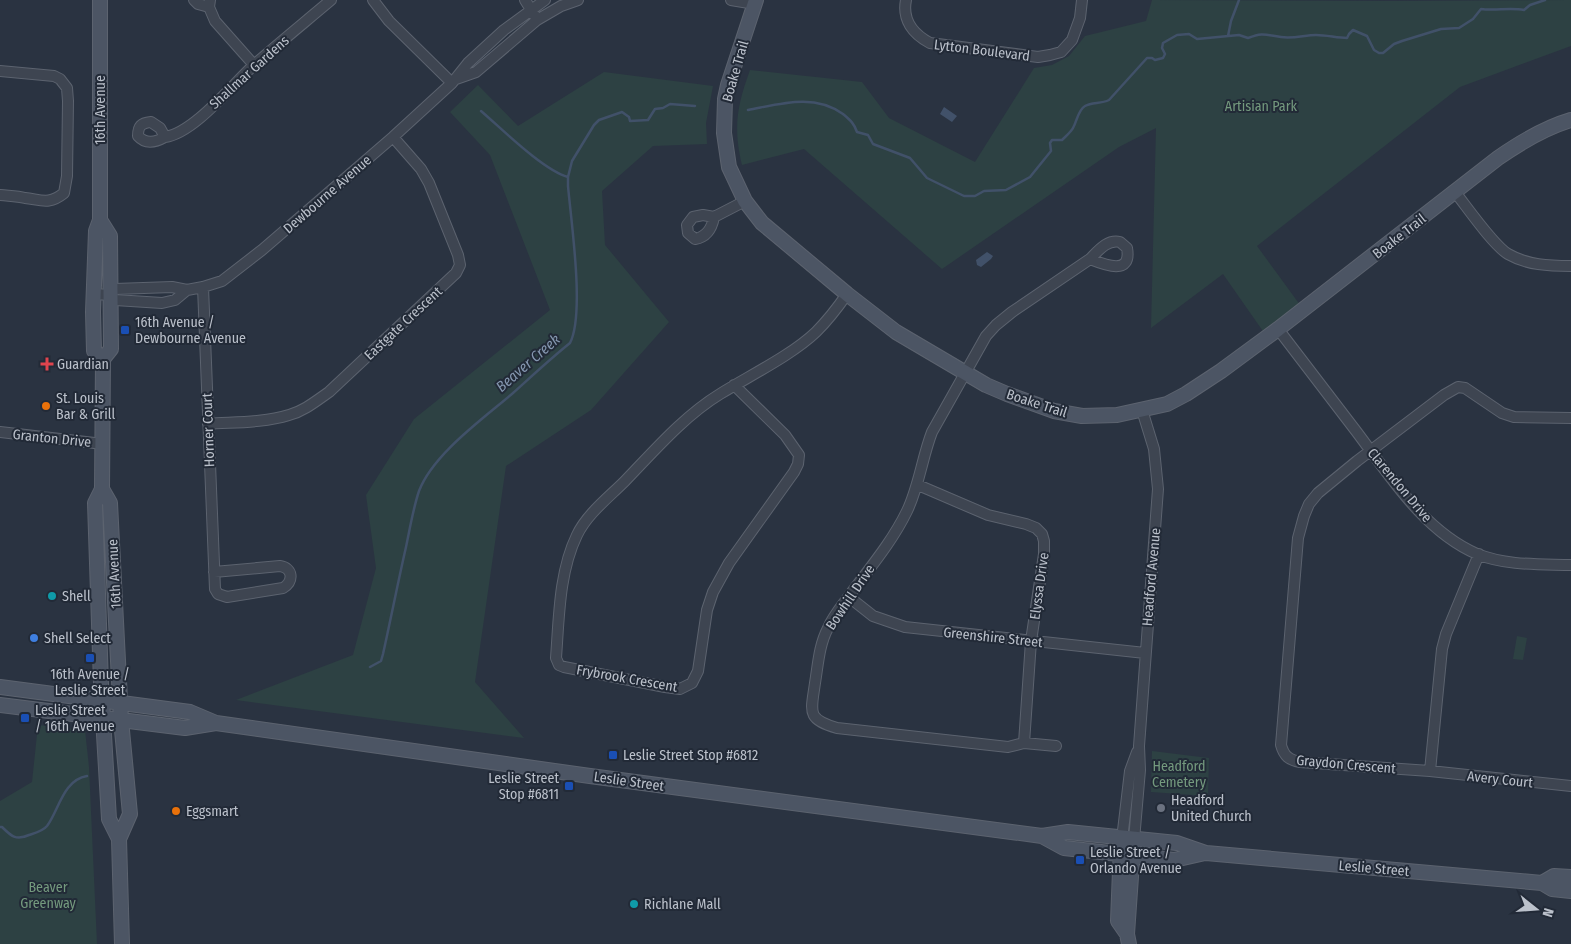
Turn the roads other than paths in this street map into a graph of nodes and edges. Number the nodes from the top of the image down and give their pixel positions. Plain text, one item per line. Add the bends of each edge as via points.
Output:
1 (100, 0) edge
2 (194, 0) edge
3 (331, 0) edge
4 (373, 0) edge
5 (525, 0) edge
6 (545, 0) edge
7 (578, 0) edge
8 (731, 0) edge
9 (906, 0) edge
10 (1082, 0) edge
11 (754, 1) edge
12 (209, 3) edge
13 (531, 11) junction
14 (537, 20) junction
15 (254, 65) junction
16 (0, 71) edge
17 (454, 81) junction
18 (1571, 120) edge
19 (165, 137) dead end
20 (393, 137) junction
21 (1455, 192) junction
22 (0, 195) edge
23 (745, 201) junction
24 (714, 217) dead end
25 (100, 220) junction
26 (1090, 260) dead end
27 (1571, 266) edge
28 (203, 287) junction
29 (187, 290) junction
30 (94, 294) junction
31 (846, 294) junction
32 (110, 295) junction
33 (1278, 328) junction
34 (103, 359) junction
35 (966, 372) junction
36 (734, 385) junction
37 (1142, 410) junction
38 (1571, 418) edge
39 (208, 424) junction
40 (0, 432) edge
41 (103, 444) junction
42 (1371, 451) junction
43 (918, 485) junction
44 (102, 489) junction
45 (1479, 554) junction
46 (1571, 565) edge
47 (214, 572) junction
48 (849, 597) junction
49 (1031, 640) junction
50 (1145, 653) junction
51 (0, 687) edge
52 (102, 701) junction
53 (121, 704) junction
54 (0, 705) edge
55 (103, 718) junction
56 (121, 720) junction
57 (216, 723) junction
58 (1024, 743) junction
59 (1056, 746) dead end
60 (1430, 771) junction
61 (1571, 786) edge
62 (1042, 836) junction
63 (119, 839) junction
64 (1128, 839) junction
65 (1206, 853) junction
66 (1126, 855) junction
67 (1571, 877) edge
68 (1542, 883) junction
69 (1571, 891) edge
70 (1128, 939) edge
71 (122, 944) edge

1 - 25 main road, 16th Avenue
2 - 12 street via 198,4
3 - 15 street, Shallmar Gardens
4 - 17 street via 389,21
5 - 13 street
6 - 13 street, Dewbourne Avenue
7 - 14 street, Dewbourne Avenue
8 - 11 street
9 - 10 street, Lytton Boulevard via 905,15 911,29 930,44 1038,57 1061,52 1072,40
11 - 23 main road, Boake Trail via 728,85 724,116 729,167
12 - 15 street via 215,21
13 - 14 street
13 - 17 street, Dewbourne Avenue via 497,36
14 - 17 street, Dewbourne Avenue via 476,72
15 - 19 street, Shallmar Gardens via 195,122 182,132
16 - 22 street via 54,76 67,88 68,101 64,193 56,199 38,202
17 - 20 street, Dewbourne Avenue
18 - 21 main road, Boake Trail via 1526,139
20 - 28 street, Dewbourne Avenue via 245,264 222,281
20 - 39 street, Eastgate Crescent via 429,183 458,255 460,265 456,273 329,392 309,406 272,419
21 - 27 street via 1506,252 1539,265
21 - 33 main road, Boake Trail
23 - 24 street
23 - 31 main road, Boake Trail via 762,223
25 - 30 main road, 16th Avenue via 96,231
25 - 32 main road, 16th Avenue via 110,236
26 - 35 street, Bowhill Drive via 996,325 986,336
28 - 29 street, Dewbourne Avenue
28 - 39 street, Horner Court
29 - 32 street, Dewbourne Avenue via 172,287 115,289
29 - 32 street, Dewbourne Avenue via 175,300 162,303 115,300
30 - 32 street, Dewbourne Avenue
30 - 34 main road, 16th Avenue via 94,351
31 - 35 main road, Boake Trail via 896,332
31 - 36 street, Frybrook Crescent via 816,332 803,343
32 - 34 main road, 16th Avenue via 111,349
33 - 37 main road, Boake Trail via 1186,394 1166,404
33 - 42 street, Clarendon Drive
34 - 41 main road, 16th Avenue
35 - 37 main road, Boake Trail via 1007,394 1054,411 1082,416
35 - 43 street, Bowhill Drive via 932,432
36 - 36 street, Frybrook Crescent via 785,435 799,455 798,464 729,563 713,592 707,610 698,671 692,683 680,689 559,665 556,658 562,588 570,551 584,522 681,424
37 - 50 street, Headford Avenue via 1154,449 1158,489
38 - 42 street, Graydon Crescent via 1514,417 1458,387
39 - 47 street, Horner Court
40 - 41 street, Granton Drive
41 - 44 main road, 16th Avenue
42 - 45 street, Clarendon Drive via 1427,519 1462,546
42 - 60 street, Graydon Crescent via 1318,493 1304,516 1298,538 1281,745 1284,754 1300,762
43 - 48 street, Bowhill Drive via 894,534
43 - 49 street, Elyssa Drive via 988,515 1026,524 1042,534 1044,554
44 - 52 main road, 16th Avenue via 95,502
44 - 53 main road, 16th Avenue via 110,503
45 - 46 street, Clarendon Drive via 1520,564
45 - 60 street via 1442,648
47 - 47 street, Horner Court via 214,589 227,597 283,588 291,580 289,570 280,566
48 - 49 street, Greenshire Street via 873,616 905,628
48 - 58 street, Bowhill Drive via 834,615 821,645 811,709 816,719 838,728 1008,747
49 - 50 street, Greenshire Street
49 - 58 street, Elyssa Drive
50 - 64 street, Headford Avenue via 1138,746 1140,770
51 - 52 main road, Leslie Street
52 - 53 main road, Leslie Street
52 - 55 main road, 16th Avenue
53 - 56 main road, 16th Avenue
53 - 57 main road, Leslie Street via 190,712
54 - 55 main road, Leslie Street
55 - 56 main road, Leslie Street
55 - 63 main road, 16th Avenue via 109,819
56 - 57 main road, Leslie Street via 185,728
56 - 63 main road, 16th Avenue via 130,814
57 - 62 main road, Leslie Street
58 - 59 street, Bowhill Drive
60 - 61 street, Avery Court
62 - 64 main road, Leslie Street via 1068,832
62 - 66 main road, Leslie Street via 1064,848
63 - 71 main road, 16th Avenue
64 - 65 main road, Leslie Street via 1177,843
64 - 66 main road
65 - 66 main road, Leslie Street via 1174,860
65 - 68 main road, Leslie Street
66 - 70 main road via 1118,921
67 - 68 main road, Leslie Street via 1554,876
68 - 69 main road, Leslie Street via 1552,889

